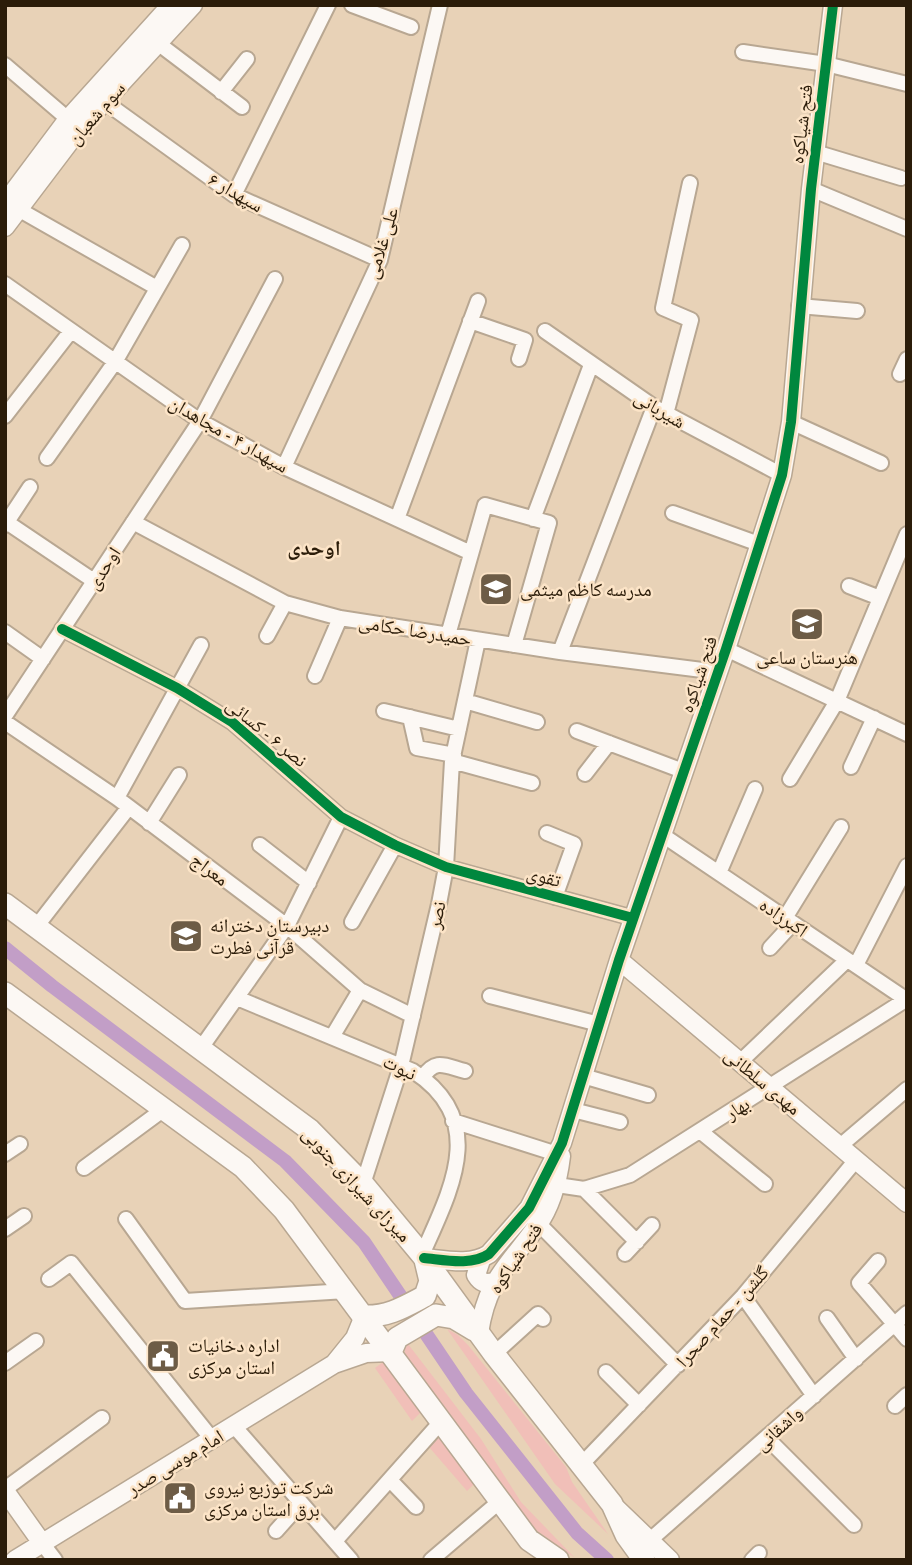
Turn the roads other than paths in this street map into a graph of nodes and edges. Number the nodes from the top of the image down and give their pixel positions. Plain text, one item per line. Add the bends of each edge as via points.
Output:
1 (171, 5) edge
2 (193, 5) edge
3 (328, 5) edge
4 (352, 5) edge
5 (440, 5) edge
6 (833, 5) edge
7 (411, 27) dead end
8 (159, 44) junction
9 (743, 51) dead end
10 (247, 60) dead end
11 (826, 64) junction
12 (5, 65) edge
13 (907, 84) edge
14 (221, 92) junction
15 (105, 102) junction
16 (242, 107) dead end
17 (68, 119) junction
18 (815, 152) junction
19 (901, 178) dead end
20 (690, 183) dead end
21 (811, 189) junction
22 (234, 195) junction
23 (12, 206) edge
24 (5, 227) edge
25 (907, 229) edge
26 (182, 245) dead end
27 (380, 260) junction
28 (275, 279) dead end
29 (5, 284) edge
30 (157, 288) junction
31 (478, 301) dead end
32 (799, 306) junction
33 (857, 311) dead end
34 (470, 321) junction
35 (71, 331) junction
36 (545, 331) dead end
37 (519, 359) dead end
38 (907, 359) edge
39 (115, 362) junction
40 (591, 365) junction
41 (900, 374) dead end
42 (660, 410) junction
43 (5, 416) edge
44 (200, 421) junction
45 (791, 422) junction
46 (47, 458) dead end
47 (881, 463) dead end
48 (284, 467) junction
49 (782, 475) junction
50 (30, 487) dead end
51 (673, 513) dead end
52 (397, 519) junction
53 (533, 519) junction
54 (133, 522) junction
55 (6, 523) edge
56 (907, 534) edge
57 (759, 544) junction
58 (471, 553) junction
59 (94, 581) junction
60 (849, 586) dead end
61 (880, 598) junction
62 (285, 603) junction
63 (340, 618) junction
64 (62, 629) junction
65 (5, 632) edge
66 (448, 635) junction
67 (267, 636) dead end
68 (478, 640) junction
69 (201, 645) dead end
70 (514, 645) junction
71 (726, 649) junction
72 (560, 652) junction
73 (43, 659) junction
74 (718, 673) junction
75 (315, 676) dead end
76 (177, 688) junction
77 (465, 701) junction
78 (837, 701) junction
79 (384, 711) dead end
80 (5, 716) edge
81 (410, 717) junction
82 (874, 718) junction
83 (5, 722) edge
84 (537, 723) dead end
85 (459, 729) junction
86 (577, 731) dead end
87 (907, 734) edge
88 (608, 743) junction
89 (453, 758) junction
90 (851, 767) dead end
91 (682, 771) junction
92 (586, 774) dead end
93 (179, 775) dead end
94 (790, 779) dead end
95 (532, 783) dead end
96 (755, 789) dead end
97 (123, 803) junction
98 (341, 817) junction
99 (149, 823) junction
100 (841, 827) dead end
101 (547, 834) dead end
102 (661, 834) junction
103 (260, 845) dead end
104 (394, 845) junction
105 (907, 866) edge
106 (446, 867) junction
107 (719, 873) junction
108 (309, 883) junction
109 (555, 897) junction
110 (5, 904) edge
111 (633, 918) junction
112 (789, 920) junction
113 (352, 922) dead end
114 (287, 926) junction
115 (36, 927) junction
116 (770, 948) dead end
117 (619, 960) junction
118 (852, 963) junction
119 (360, 990) junction
120 (490, 996) dead end
121 (7, 998) edge
122 (236, 998) junction
123 (906, 999) edge
124 (413, 1016) junction
125 (599, 1024) junction
126 (332, 1037) junction
127 (201, 1048) junction
128 (740, 1062) junction
129 (401, 1066) junction
130 (466, 1071) dead end
131 (583, 1076) junction
132 (423, 1077) junction
133 (770, 1087) junction
134 (907, 1089) edge
135 (648, 1095) dead end
136 (164, 1109) junction
137 (573, 1110) junction
138 (453, 1121) junction
139 (620, 1122) dead end
140 (700, 1131) junction
141 (20, 1144) dead end
142 (840, 1146) junction
143 (560, 1148) junction
144 (5, 1154) edge
145 (856, 1160) junction
146 (84, 1168) dead end
147 (363, 1184) junction
148 (765, 1184) dead end
149 (557, 1185) junction
150 (584, 1189) junction
151 (907, 1203) edge
152 (24, 1216) dead end
153 (126, 1219) dead end
154 (539, 1224) junction
155 (652, 1225) dead end
156 (5, 1229) edge
157 (637, 1242) junction
158 (625, 1254) dead end
159 (423, 1256) junction
160 (481, 1260) junction
161 (878, 1261) dead end
162 (49, 1279) dead end
163 (494, 1282) junction
164 (346, 1291) junction
165 (743, 1296) junction
166 (430, 1305) junction
167 (907, 1313) edge
168 (364, 1316) junction
169 (827, 1318) dead end
170 (543, 1320) dead end
171 (893, 1325) junction
172 (479, 1333) junction
173 (907, 1339) edge
174 (36, 1341) dead end
175 (391, 1352) junction
176 (494, 1354) junction
177 (856, 1359) junction
178 (5, 1363) edge
179 (334, 1364) junction
180 (678, 1365) junction
181 (606, 1372) dead end
182 (907, 1395) edge
183 (814, 1396) junction
184 (639, 1405) junction
185 (895, 1406) dead end
186 (102, 1418) dead end
187 (440, 1423) junction
188 (234, 1426) junction
189 (767, 1438) junction
190 (212, 1439) junction
191 (581, 1465) junction
192 (390, 1480) junction
193 (5, 1490) edge
194 (499, 1502) junction
195 (301, 1503) junction
196 (416, 1507) dead end
197 (854, 1525) dead end
198 (276, 1531) dead end
199 (529, 1540) junction
200 (335, 1541) junction
201 (42, 1543) junction
202 (647, 1550) edge
203 (15, 1560) edge
204 (55, 1560) edge
205 (351, 1560) edge
206 (431, 1560) edge
207 (539, 1560) edge
208 (547, 1560) edge
209 (558, 1560) edge
210 (670, 1560) edge

1 - 17 street, سوم شعبان
2 - 8 street, سوم شعبان
3 - 22 street
4 - 7 street
5 - 27 street, علی غلامی
6 - 11 street, فتح شیاکوه
8 - 14 street
8 - 15 street, سوم شعبان
9 - 11 street
10 - 14 street
11 - 13 street
11 - 18 street, فتح شیاکوه
12 - 17 street
14 - 16 street
15 - 22 street, سپهدار ۶
15 - 23 street, سوم شعبان
17 - 23 street, سوم شعبان
18 - 19 street
18 - 21 street, فتح شیاکوه
20 - 42 street via 663,308 691,320
21 - 25 street
21 - 32 street, فتح شیاکوه
22 - 27 street, سپهدار ۶
23 - 24 street, سوم شعبان
23 - 30 street
26 - 30 street
27 - 48 street, علی غلامی
28 - 44 street, اوحدی
29 - 35 street, سپهدار ۴ - مجاهدان
30 - 39 street
31 - 34 street
32 - 33 street
32 - 45 street, فتح شیاکوه
34 - 37 street via 525,340
34 - 52 street
35 - 39 street, سپهدار ۴ - مجاهدان
35 - 43 street
36 - 40 street, شیربانی
38 - 41 street
39 - 44 street, سپهدار ۴ - مجاهدان
39 - 46 street
40 - 42 street, شیربانی
40 - 53 street
42 - 49 street, شیربانی
42 - 72 street
44 - 48 street, سپهدار ۴ - مجاهدان
44 - 54 street, اوحدی
45 - 47 street
45 - 49 street, فتح شیاکوه
48 - 52 street, سپهدار ۴ - مجاهدان
49 - 57 street, فتح شیاکوه
50 - 55 street
51 - 57 street
52 - 58 street, سپهدار ۴ - مجاهدان
53 - 58 street via 485,505
53 - 70 street via 550,523
54 - 59 street, اوحدی
54 - 62 street, حمیدرضا حکامی
55 - 59 street
56 - 61 street
57 - 71 street, فتح شیاکوه
58 - 66 street
59 - 64 street, اوحدی
60 - 61 street
61 - 78 street
62 - 63 street, حمیدرضا حکامی
62 - 67 street
63 - 66 street, حمیدرضا حکامی
63 - 75 street
64 - 73 street, اوحدی
64 - 76 street, نصر ۶ - کسائی
65 - 73 street
66 - 68 street, حمیدرضا حکامی
68 - 70 street, حمیدرضا حکامی
68 - 77 street, نصر
69 - 76 street
70 - 72 street, حمیدرضا حکامی
71 - 74 street, فتح شیاکوه
71 - 78 street
72 - 74 street, حمیدرضا حکامی
73 - 80 street, اوحدی
74 - 91 street, فتح شیاکوه
76 - 97 street
76 - 98 street, نصر ۶ - کسائی via 232,722
77 - 84 street
77 - 85 street, نصر
78 - 82 street
78 - 94 street
79 - 81 street
81 - 85 street
81 - 89 street via 417,748
82 - 87 street
82 - 90 street
83 - 97 street, معراج
85 - 89 street, نصر
86 - 88 street
88 - 91 street
88 - 92 street
89 - 95 street
89 - 106 street, نصر
91 - 102 street, فتح شیاکوه
93 - 99 street
96 - 107 street
97 - 99 street, معراج
97 - 115 street
98 - 104 street, نصر ۶ - کسائی
98 - 108 street
99 - 114 street, معراج
100 - 112 street
101 - 109 street via 574,844
102 - 107 street, اکبرزاده
102 - 111 street, فتح شیاکوه
103 - 108 street
104 - 106 street, نصر ۶ - کسائی
104 - 113 street
105 - 118 street
106 - 109 street, تقوی
106 - 124 street, نصر
107 - 112 street, اکبرزاده
108 - 114 street
109 - 111 street, تقوی
110 - 115 main road, میرزای شیرازی جنوبی
111 - 117 street, فتح شیاکوه
112 - 116 street
112 - 118 street, اکبرزاده
114 - 119 street, معراج
114 - 122 street
115 - 127 main road, میرزای شیرازی جنوبی
117 - 125 street, فتح شیاکوه
117 - 128 street, مهدی سلطانی
118 - 123 street, اکبرزاده
118 - 128 street
119 - 124 street, معراج
119 - 126 street
120 - 125 street
121 - 136 main road
122 - 126 street, نبوت
122 - 127 street
123 - 133 street, بهار
124 - 129 street, نصر
125 - 131 street, فتح شیاکوه
126 - 129 street, نبوت
127 - 147 main road, میرزای شیرازی جنوبی via 310,1130
128 - 133 street, مهدی سلطانی
129 - 132 street, نبوت
129 - 147 street, نصر
130 - 132 street via 437,1064
131 - 135 street
131 - 137 street, فتح شیاکوه
132 - 138 street, نبوت via 441,1097
133 - 140 street, بهار
133 - 142 street, مهدی سلطانی
134 - 142 street
136 - 146 street
136 - 164 main road via 243,1167 284,1210
137 - 139 street
137 - 143 street, فتح شیاکوه
138 - 143 street
138 - 159 street, نبوت via 458,1147 456,1174
140 - 148 street
140 - 150 street, بهار via 630,1175
141 - 144 street
142 - 145 street, مهدی سلطانی
143 - 149 street, فتح شیاکوه
143 - 160 street, فتح شیاکوه via 529,1208
145 - 151 street, مهدی سلطانی
145 - 165 street, گلشن - حمام صحرا
147 - 159 main road, میرزای شیرازی جنوبی
149 - 150 street, بهار
149 - 154 street, فتح شیاکوه
150 - 157 street
152 - 156 street
153 - 164 street via 185,1301
154 - 163 street, فتح شیاکوه
154 - 180 street
155 - 157 street
157 - 158 street
159 - 160 street, فتح شیاکوه
159 - 166 main road
159 - 172 main road, میرزای شیرازی جنوبی
160 - 163 street via 476,1275 486,1283
161 - 171 street via 859,1283
162 - 190 street via 71,1263
163 - 172 street, فتح شیاکوه
164 - 168 main road
165 - 180 street, گلشن - حمام صحرا
165 - 183 street
166 - 168 main road
166 - 172 main road
166 - 175 main road via 397,1338
167 - 171 street, واشقانی
168 - 175 main road
168 - 179 street, امام موسی صدر via 355,1338
169 - 177 street
170 - 176 street via 538,1314
171 - 173 street
171 - 177 street, واشقانی
172 - 176 main road, میرزای شیرازی جنوبی
174 - 178 street
175 - 179 street, امام موسی صدر via 366,1353
175 - 187 main road
176 - 191 main road, میرزای شیرازی جنوبی
177 - 183 street, واشقانی
179 - 188 street, امام موسی صدر
180 - 184 street, گلشن - حمام صحرا
181 - 184 street
182 - 185 street
183 - 189 street, واشقانی
184 - 191 street, گلشن - حمام صحرا
186 - 193 street
187 - 192 street
187 - 194 main road
188 - 190 street, امام موسی صدر
188 - 195 street
189 - 197 street
189 - 202 street, واشقانی
190 - 201 street, امام موسی صدر
191 - 202 main road, میرزای شیرازی جنوبی via 612,1504 626,1535
192 - 196 street
192 - 200 street
193 - 201 street
194 - 199 main road
194 - 206 street
195 - 198 street
195 - 200 street
199 - 207 street
199 - 208 street
199 - 209 main road
200 - 205 street
201 - 203 street, امام موسی صدر
201 - 204 street
202 - 210 street, میرزای شیرازی جنوبی

